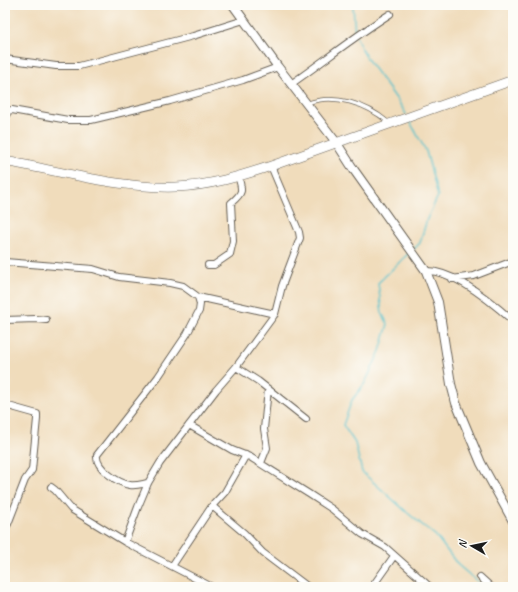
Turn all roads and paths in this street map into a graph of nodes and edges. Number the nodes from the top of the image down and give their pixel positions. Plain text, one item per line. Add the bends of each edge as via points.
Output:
1 (233, 5) edge
2 (390, 14) dead end
3 (244, 20) junction
4 (5, 59) edge
5 (278, 67) junction
6 (513, 80) edge
7 (290, 84) junction
8 (306, 104) junction
9 (5, 118) edge
10 (390, 123) junction
11 (336, 142) junction
12 (5, 160) edge
13 (271, 166) junction
14 (238, 176) junction
15 (513, 261) edge
16 (5, 262) edge
17 (208, 266) dead end
18 (426, 271) junction
19 (452, 279) junction
20 (198, 297) junction
21 (275, 314) junction
22 (5, 320) edge
23 (46, 320) dead end
24 (513, 321) edge
25 (236, 367) junction
26 (268, 389) junction
27 (5, 405) edge
28 (306, 419) dead end
29 (189, 425) junction
30 (246, 456) junction
31 (260, 463) junction
32 (148, 483) junction
33 (51, 488) dead end
34 (212, 506) junction
35 (513, 521) edge
36 (8, 524) dead end
37 (125, 542) junction
38 (394, 556) junction
39 (172, 566) junction
40 (480, 577) dead end
41 (212, 587) edge
42 (308, 587) edge
43 (372, 587) edge
44 (430, 587) edge
45 (491, 587) edge

1 - 3 main road
2 - 7 street via 349,40
3 - 4 street via 79,66 50,66
3 - 5 main road
5 - 7 main road
5 - 9 street via 163,103 91,120 68,120 12,110 8,111
6 - 10 main road
7 - 8 main road
8 - 10 lane via 320,99 342,101 367,108
8 - 11 main road
10 - 11 main road
11 - 13 main road
11 - 18 main road
12 - 14 main road via 113,181 161,187 193,185
13 - 14 main road
13 - 21 street via 299,232 298,244
14 - 17 street via 242,189 240,196 231,203 233,241 230,254
15 - 19 street via 474,276
16 - 20 street via 93,269 119,277 183,286
18 - 19 street via 437,272
18 - 35 main road via 438,302 456,404 481,463
19 - 24 street via 481,295
20 - 21 street
20 - 32 street via 199,311 187,334 158,377 97,455 99,464 122,482 130,485
21 - 25 street
22 - 23 street
25 - 26 street
25 - 29 street
26 - 28 street
26 - 31 street via 264,429 267,448
27 - 36 street via 37,414 32,470 25,480
29 - 30 street
29 - 32 street
30 - 31 street
30 - 34 street via 226,492
31 - 38 street via 332,509
32 - 37 street
33 - 37 street via 71,509
34 - 39 street
34 - 42 street via 263,553
37 - 39 street
38 - 43 street
38 - 44 street
39 - 41 street
40 - 45 street

